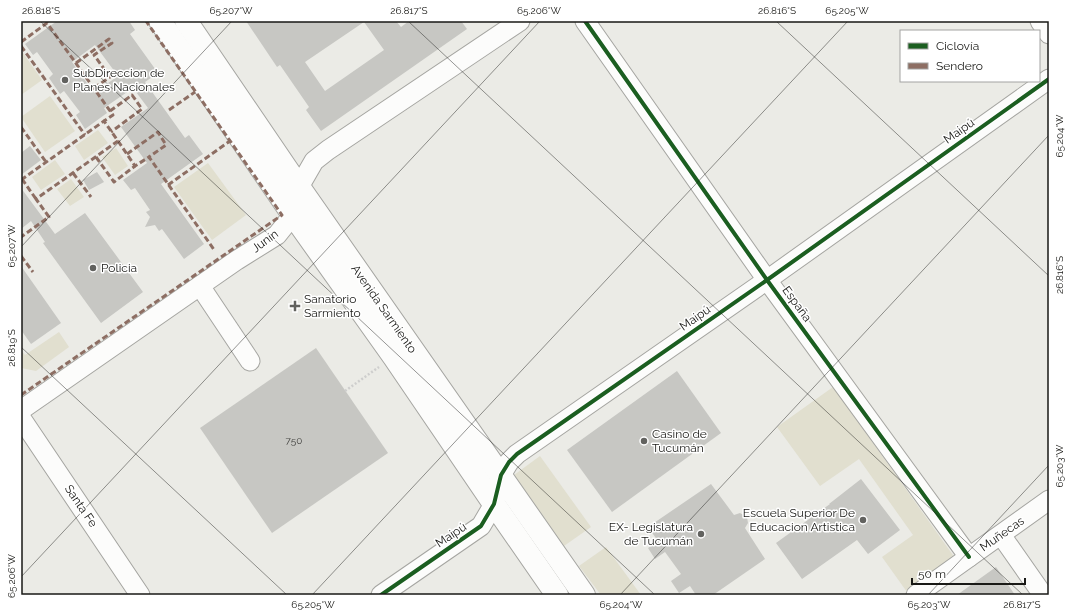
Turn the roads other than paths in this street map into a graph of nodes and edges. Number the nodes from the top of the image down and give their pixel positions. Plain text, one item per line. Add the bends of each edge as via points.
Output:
1 (160, 21) edge
2 (186, 21) edge
3 (520, 21) edge
4 (586, 21) edge
5 (1040, 21) edge
6 (1049, 34) edge
7 (1049, 79) edge
8 (299, 187) junction
9 (293, 215) junction
10 (767, 280) junction
11 (200, 286) junction
12 (250, 361) dead end
13 (21, 410) edge
14 (21, 418) edge
15 (501, 475) junction
16 (1049, 500) edge
17 (494, 504) junction
18 (1001, 535) junction
19 (969, 557) junction
20 (140, 595) edge
21 (381, 595) edge
22 (558, 595) edge
23 (584, 595) edge
24 (916, 595) edge
25 (1043, 595) edge

1 - 9 main road, Avenida Sarmiento
2 - 8 main road, Avenida Sarmiento
3 - 8 street, Junín via 328,150 314,161
4 - 10 street, España
5 - 6 street
7 - 10 street, Maipú
8 - 9 street, Junín
8 - 15 main road, Avenida Sarmiento
9 - 11 street, Junín via 277,235
9 - 17 main road, Avenida Sarmiento
10 - 15 street, Maipú via 517,454
10 - 19 street, España
11 - 12 street
11 - 13 street, Junín
14 - 20 street, Santa Fe
15 - 17 street, Maipú
15 - 23 main road, Avenida Sarmiento
16 - 18 street, Muñecas
17 - 21 street, Maipú via 481,526
17 - 22 main road, Avenida Sarmiento
18 - 19 street, Muñecas
18 - 25 street
19 - 24 street, Muñecas

